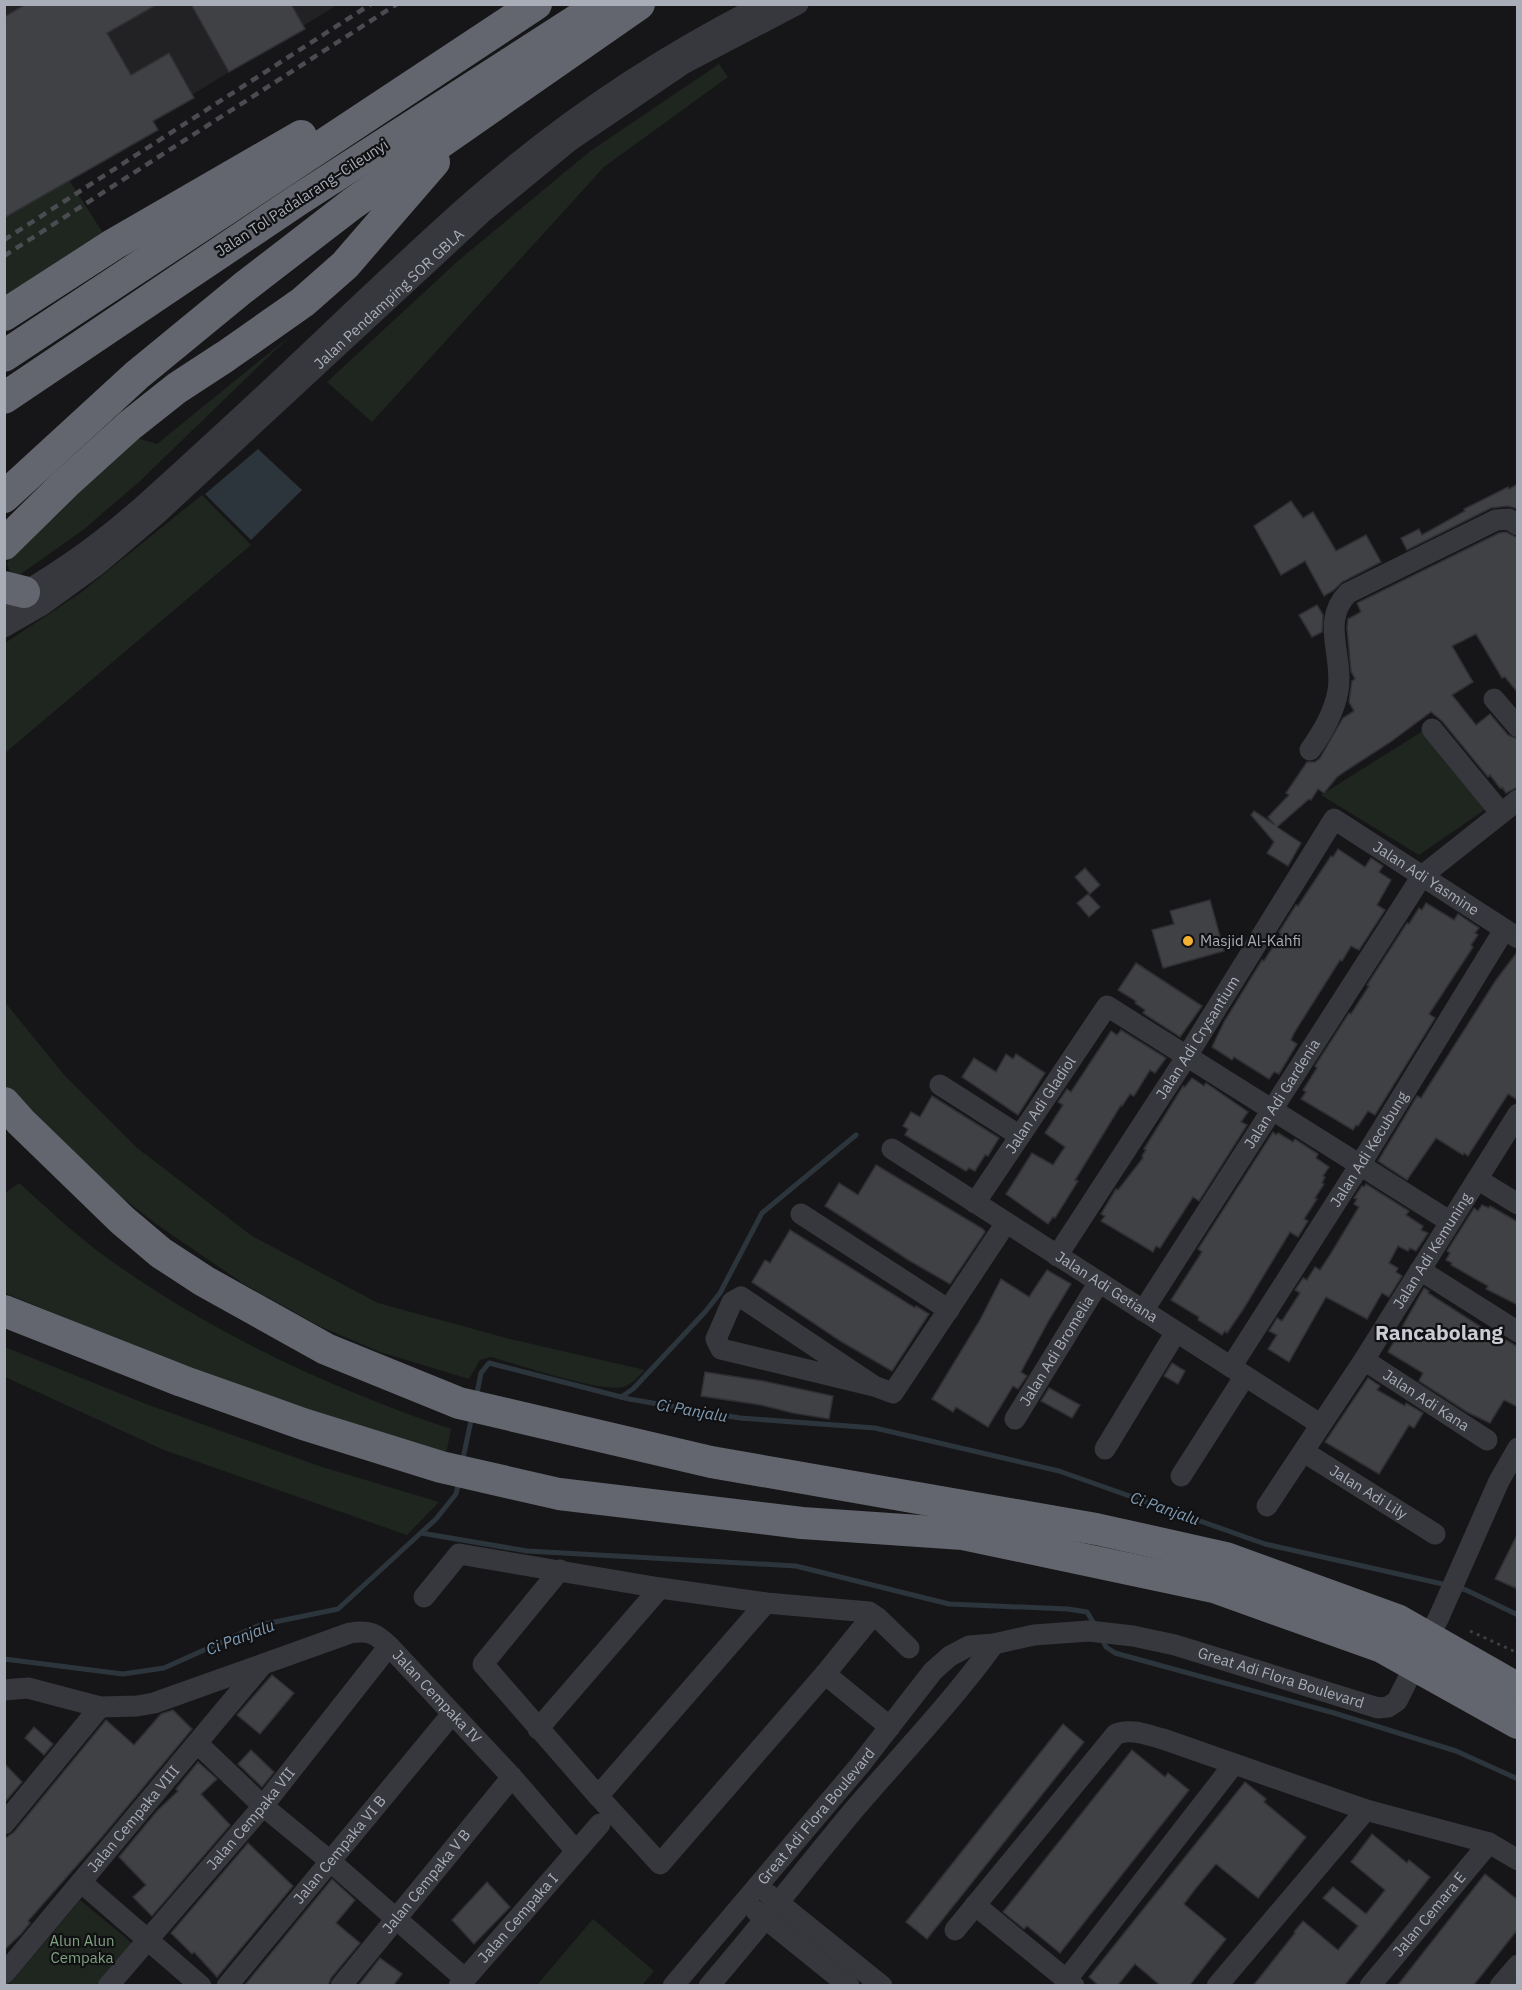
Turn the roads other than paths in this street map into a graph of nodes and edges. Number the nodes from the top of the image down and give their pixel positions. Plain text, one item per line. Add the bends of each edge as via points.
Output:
1 (527, 4) edge
2 (536, 4) edge
3 (602, 4) edge
4 (639, 4) edge
5 (764, 4) edge
6 (798, 4) edge
7 (491, 107) junction
8 (477, 207) junction
9 (4, 315) edge
10 (4, 356) edge
11 (4, 398) edge
12 (4, 497) edge
13 (1518, 525) edge
14 (4, 544) edge
15 (11, 594) edge
16 (4, 627) edge
17 (1494, 699) dead end
18 (1518, 727) edge
19 (1432, 729) dead end
20 (1310, 750) dead end
21 (1509, 807) edge
22 (1334, 819) joint
23 (1422, 876) junction
24 (1514, 935) edge
25 (1187, 1056) junction
26 (940, 1084) dead end
27 (4, 1103) edge
28 (1272, 1110) junction
29 (1518, 1114) edge
30 (1020, 1136) junction
31 (892, 1149) dead end
32 (1360, 1166) junction
33 (1477, 1179) junction
34 (975, 1203) junction
35 (1518, 1204) edge
36 (801, 1214) dead end
37 (1449, 1221) junction
38 (1006, 1223) junction
39 (1057, 1256) junction
40 (1420, 1270) junction
41 (1099, 1282) junction
42 (949, 1310) junction
43 (4, 1311) edge
44 (1143, 1311) junction
45 (1176, 1332) junction
46 (1518, 1332) edge
47 (1364, 1360) junction
48 (1238, 1371) junction
49 (874, 1386) junction
50 (1015, 1419) dead end
51 (1320, 1424) junction
52 (1487, 1440) dead end
53 (1518, 1448) edge
54 (1105, 1449) dead end
55 (1304, 1452) junction
56 (1181, 1476) dead end
57 (1268, 1506) dead end
58 (1435, 1534) dead end
59 (560, 1570) junction
60 (660, 1588) junction
61 (424, 1597) dead end
62 (766, 1603) junction
63 (873, 1615) junction
64 (994, 1644) junction
65 (389, 1646) junction
66 (909, 1648) dead end
67 (263, 1664) junction
68 (825, 1674) junction
69 (1518, 1689) edge
70 (4, 1690) edge
71 (100, 1707) junction
72 (452, 1714) junction
73 (1518, 1723) edge
74 (890, 1727) junction
75 (538, 1729) junction
76 (197, 1743) junction
77 (1234, 1764) junction
78 (512, 1777) junction
79 (598, 1796) junction
80 (263, 1806) junction
81 (1366, 1810) junction
82 (4, 1824) edge
83 (600, 1824) dead end
84 (1489, 1843) junction
85 (576, 1851) junction
86 (1518, 1860) edge
87 (330, 1861) junction
88 (81, 1882) junction
89 (750, 1893) junction
90 (975, 1905) junction
91 (773, 1911) junction
92 (396, 1918) junction
93 (955, 1930) dead end
94 (147, 1939) junction
95 (1518, 1965) edge
96 (5, 1972) edge
97 (462, 1982) edge
98 (1071, 1982) edge
99 (108, 1986) edge
100 (201, 1986) edge
101 (227, 1986) edge
102 (341, 1986) edge
103 (673, 1986) edge
104 (709, 1986) edge
105 (849, 1986) edge
106 (882, 1986) edge
107 (1217, 1986) edge
108 (1370, 1986) edge
109 (1500, 1986) edge

1 - 9 highway via 114,244
2 - 10 highway
3 - 11 highway, Jalan Tol Padalarang–Cileunyi via 298,200
4 - 7 highway
5 - 8 street, Jalan Pendamping SOR GBLA via 690,43 606,95 546,139
6 - 8 street, Jalan Pendamping SOR GBLA via 683,64
7 - 12 highway via 352,204 243,288 137,375
7 - 14 highway via 423,172 345,265 303,302 177,387 129,426
8 - 15 street, Jalan Pendamping SOR GBLA via 148,502 90,549
8 - 16 street, Jalan Pendamping SOR GBLA via 156,515 87,572
13 - 20 street via 1509,519 1496,520 1343,598 1334,615 1338,691 1323,731
17 - 18 street
19 - 21 street
21 - 23 street, Jalan Adi Gardenia
22 - 23 street, Jalan Adi Yasmine
22 - 25 street, Jalan Adi Crysantium
23 - 24 street, Jalan Adi Yasmine
23 - 28 street, Jalan Adi Gardenia
24 - 32 street, Jalan Adi Kecubung
25 - 28 street
25 - 30 street, Jalan Adi Gladiol via 1107,1006
25 - 39 street, Jalan Adi Crysantium
26 - 30 street
27 - 69 highway, bridge via 161,1253 326,1349 459,1403 711,1462 1096,1528 1226,1558 1397,1620
28 - 32 street
28 - 44 street, Jalan Adi Gardenia
29 - 33 street, Jalan Adi Kemuning
30 - 34 street, Jalan Adi Gladiol
31 - 34 street, Jalan Adi Getiana
32 - 37 street
32 - 48 street, Jalan Adi Kecubung
33 - 35 street
33 - 37 street, Jalan Adi Kemuning
34 - 38 street, Jalan Adi Getiana
36 - 42 street
37 - 40 street, Jalan Adi Kemuning
38 - 39 street, Jalan Adi Getiana
38 - 42 street
39 - 41 street, Jalan Adi Getiana
40 - 46 street
40 - 47 street, Jalan Adi Kemuning
41 - 44 street, Jalan Adi Getiana
41 - 50 street, Jalan Adi Bromelia
42 - 49 street via 893,1393
43 - 73 highway, bridge via 303,1424 441,1467 548,1492 802,1523 963,1534 1214,1587 1382,1647
44 - 45 street, Jalan Adi Getiana
45 - 48 street, Jalan Adi Getiana
45 - 54 street
47 - 51 street, Jalan Adi Kemuning
47 - 52 street, Jalan Adi Kana
48 - 51 street, Jalan Adi Getiana
48 - 56 street, Jalan Adi Kecubung
49 - 49 street via 741,1297 732,1302 716,1339 722,1349
51 - 55 street, Jalan Adi Kemuning
53 - 64 street, Great Adi Flora Boulevard via 1393,1705 1382,1708 1175,1645 1133,1636 1099,1632 1034,1635
55 - 57 street, Jalan Adi Kemuning
55 - 58 street, Jalan Adi Lily
59 - 60 street
59 - 61 street via 459,1554
59 - 75 street via 483,1664
60 - 62 street
60 - 75 street
62 - 63 street
62 - 79 street
63 - 66 street
63 - 68 street
64 - 74 street, Great Adi Flora Boulevard via 969,1646 950,1656 933,1671
64 - 91 street, Great Adi Flora Boulevard
65 - 67 street, Jalan Cempaka IV via 365,1630
65 - 72 street, Jalan Cempaka IV
65 - 80 street, Jalan Cempaka VII
67 - 71 street via 154,1702
67 - 76 street, Jalan Cempaka VIII
68 - 74 street
68 - 79 street via 660,1864
70 - 71 street via 28,1688
71 - 82 street
72 - 78 street, Jalan Cempaka IV
72 - 87 street, Jalan Cempaka VI B
74 - 89 street, Great Adi Flora Boulevard
75 - 79 street
76 - 80 street
76 - 88 street, Jalan Cempaka VIII
77 - 81 street
77 - 90 street via 1152,1736 1129,1731 1116,1734
77 - 98 street
78 - 85 street, Jalan Cempaka IV
78 - 92 street, Jalan Cempaka V B
80 - 87 street
80 - 94 street, Jalan Cempaka VII
81 - 84 street
81 - 107 street
83 - 85 street, Jalan Cempaka I
84 - 86 street
84 - 108 street, Jalan Cemara E
85 - 97 street, Jalan Cempaka I
87 - 92 street
87 - 101 street, Jalan Cempaka VI B
88 - 94 street
88 - 96 street, Jalan Cempaka VIII
89 - 91 street
89 - 103 street, Great Adi Flora Boulevard
90 - 93 street
90 - 98 street
91 - 104 street, Great Adi Flora Boulevard
91 - 105 street
91 - 106 street
92 - 97 street
92 - 102 street, Jalan Cempaka V B
94 - 99 street, Jalan Cempaka VII
94 - 100 street
95 - 109 street

